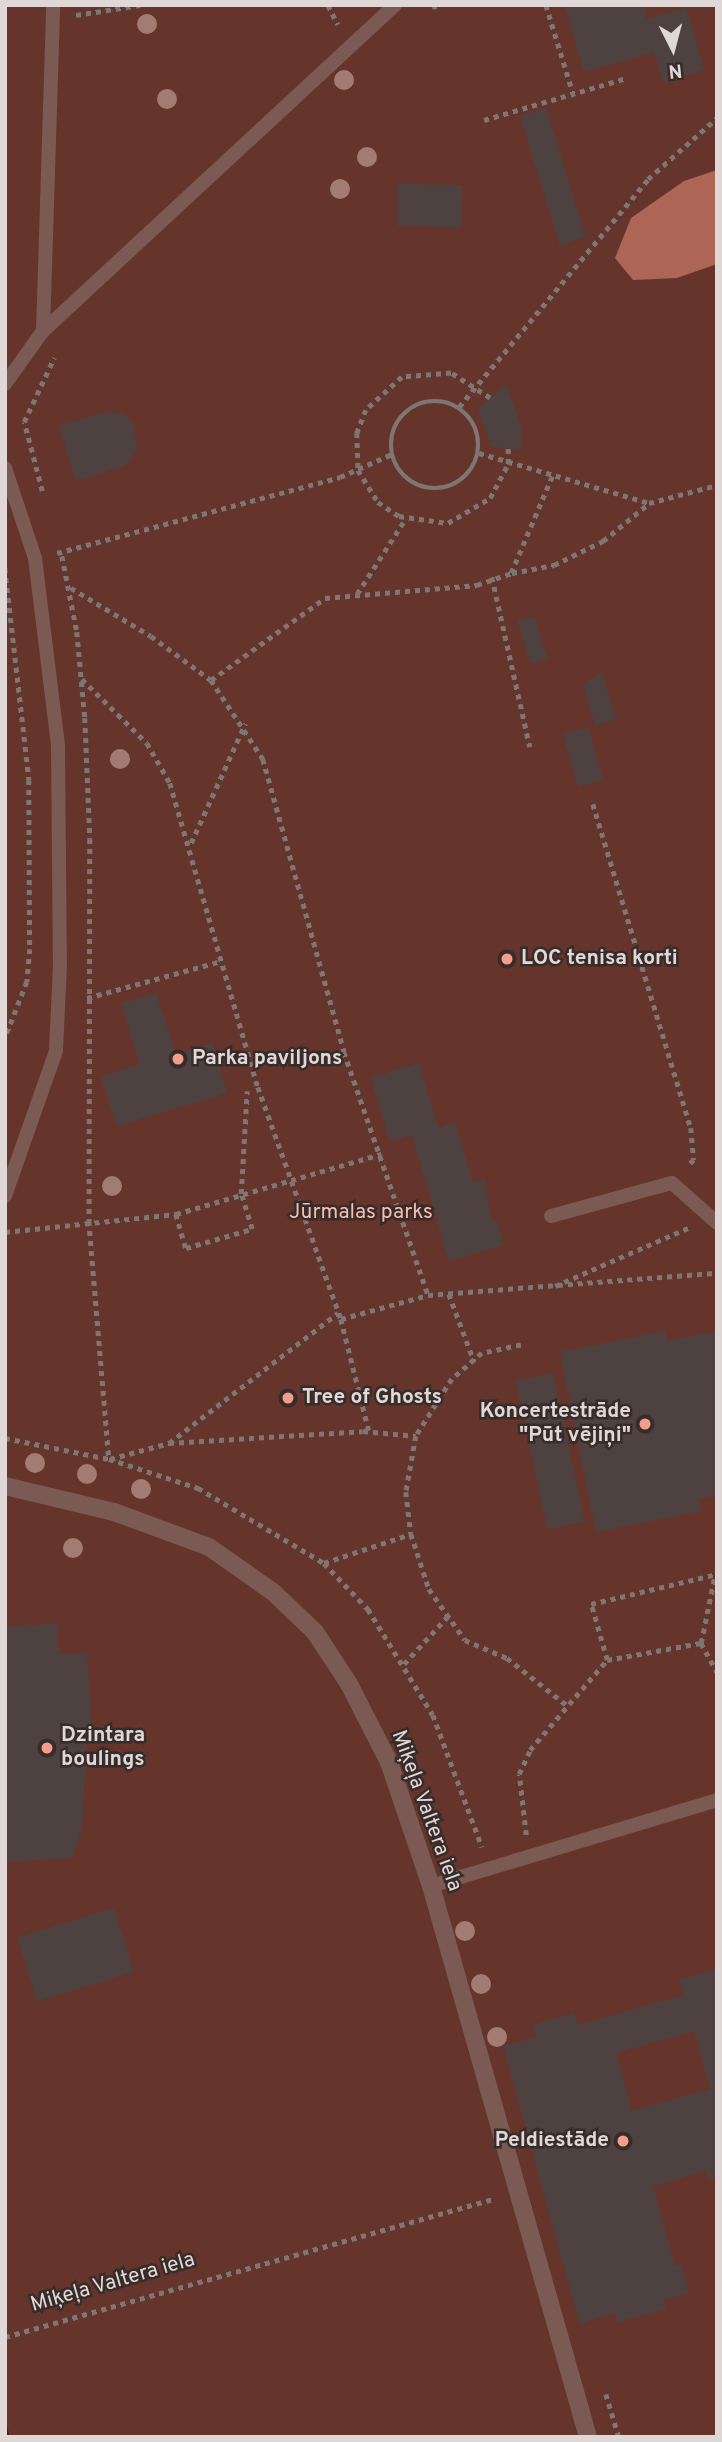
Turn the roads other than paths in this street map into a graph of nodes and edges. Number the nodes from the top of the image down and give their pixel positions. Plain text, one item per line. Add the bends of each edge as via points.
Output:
1 (395, 5) edge
2 (53, 12) edge
3 (43, 331) junction
4 (5, 384) edge
5 (5, 468) edge
6 (5, 1196) edge
7 (551, 1216) dead end
8 (714, 1220) edge
9 (5, 1486) edge
10 (717, 1800) edge
11 (431, 1886) junction
12 (588, 2437) edge

1 - 3 lane
2 - 3 lane
3 - 4 lane
5 - 6 lane via 35,558 58,746 61,965 56,1051
7 - 8 lane via 672,1183
9 - 11 street, Miķeļa Valtera iela via 114,1512 209,1547 273,1592 315,1632 349,1684 389,1762
10 - 11 lane
11 - 12 street, Miķeļa Valtera iela

